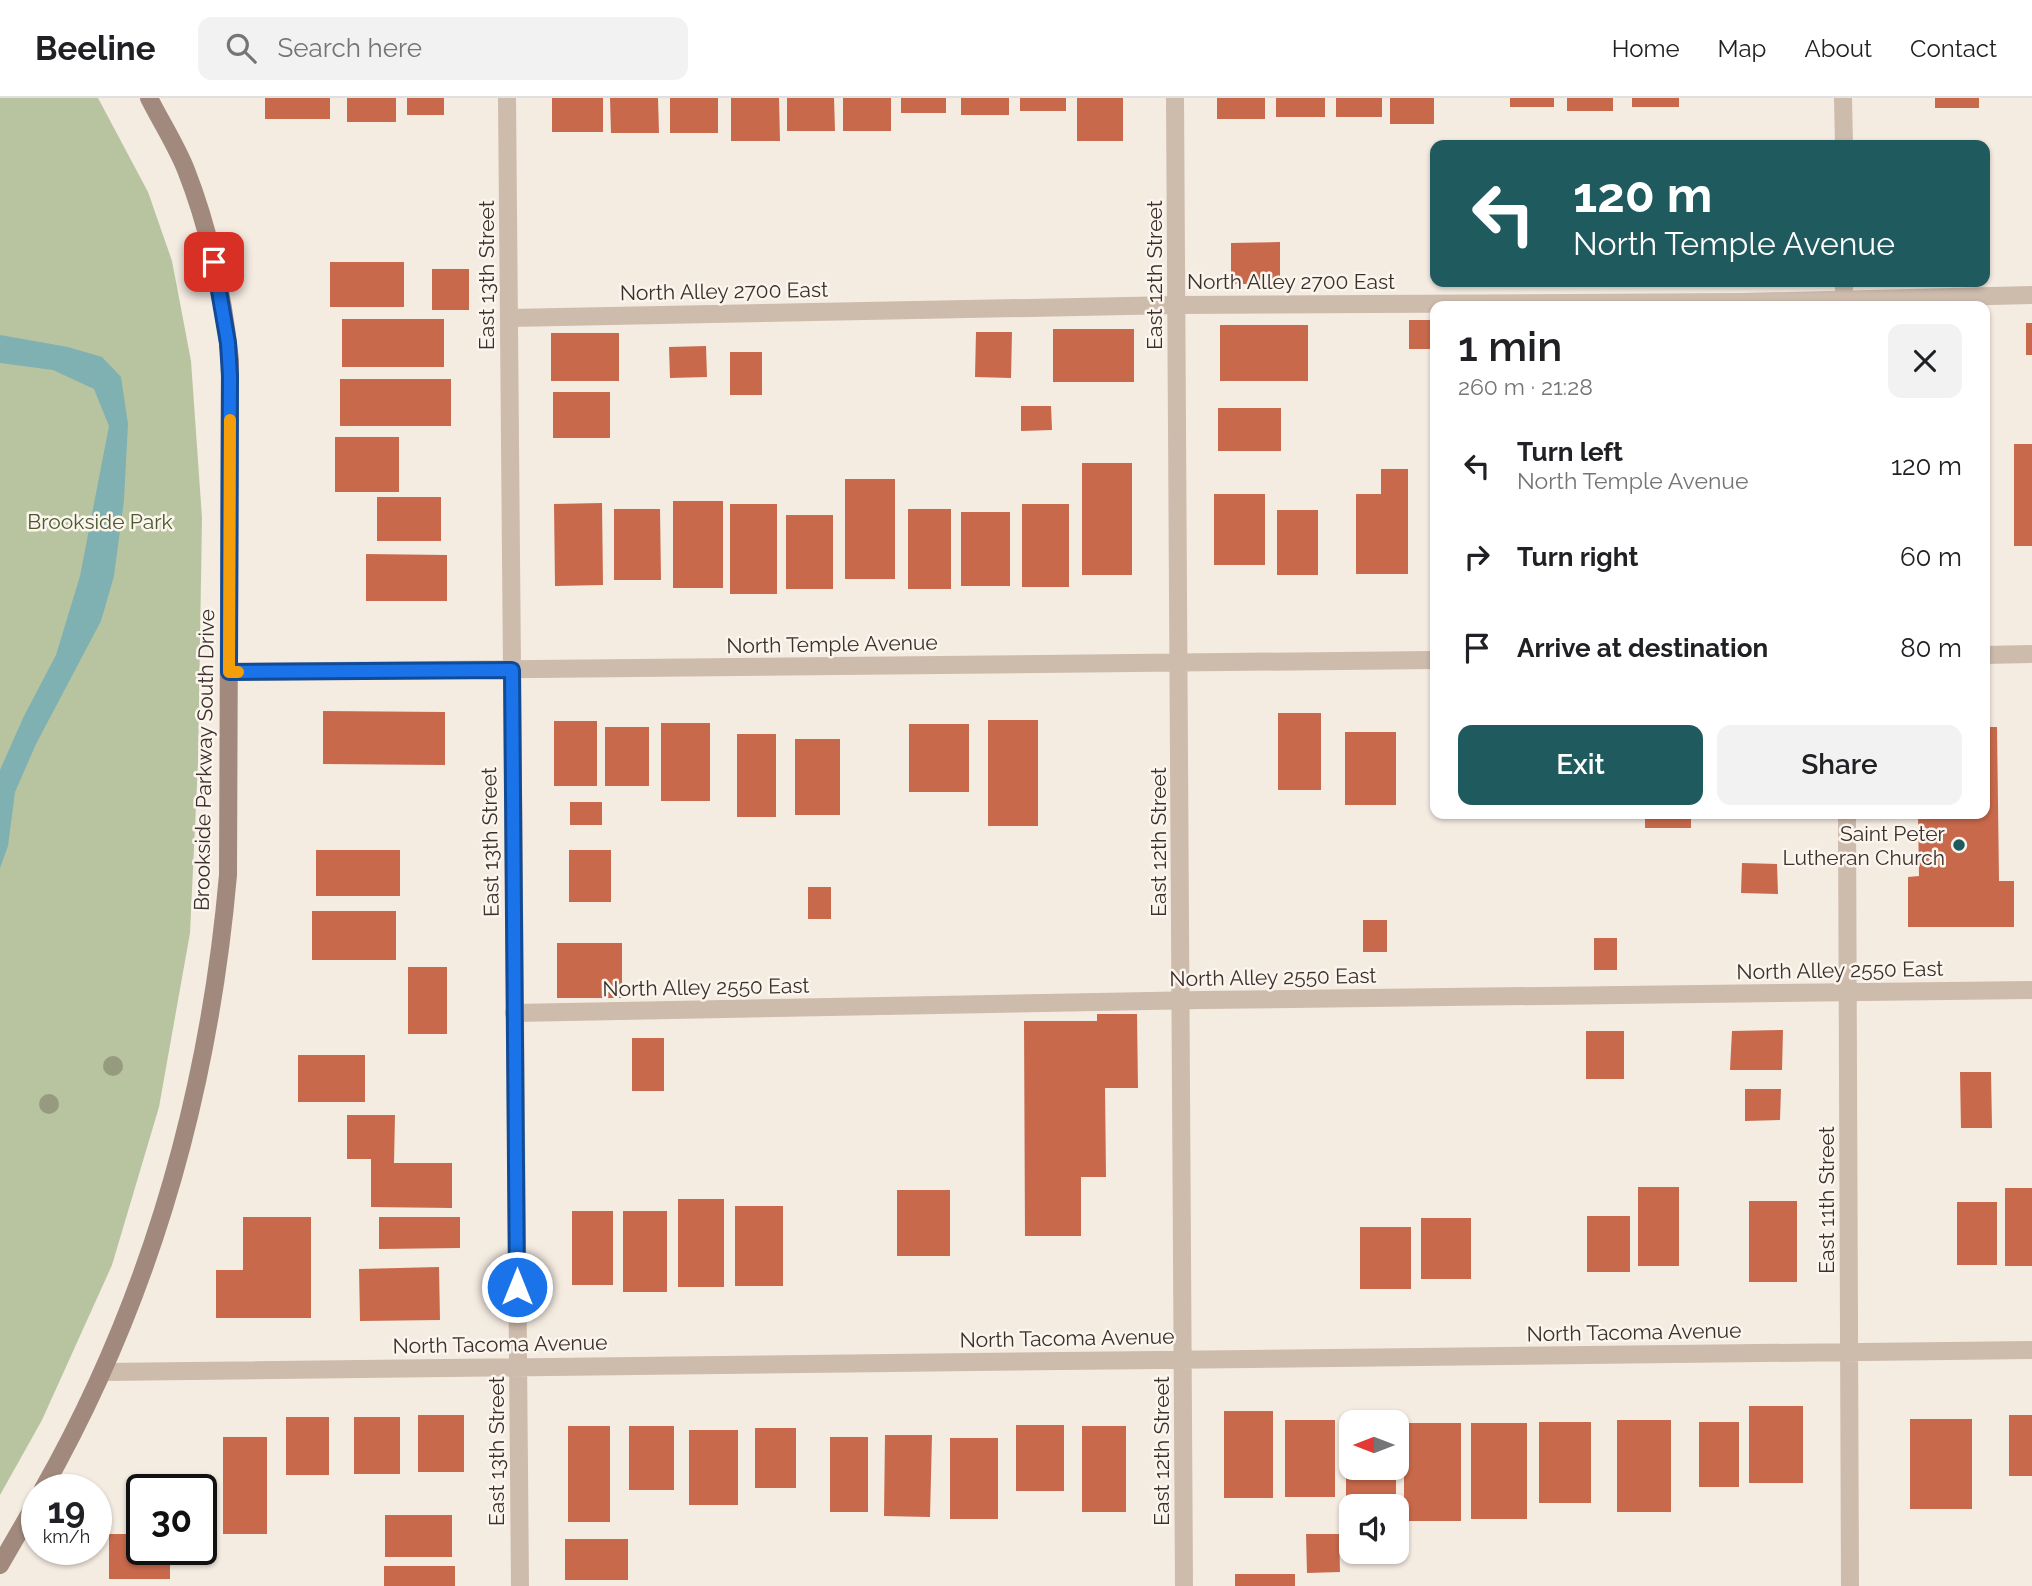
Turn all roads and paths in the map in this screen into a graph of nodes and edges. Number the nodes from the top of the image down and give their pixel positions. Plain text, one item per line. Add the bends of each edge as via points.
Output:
1 (149, 98) edge
2 (507, 98) edge
3 (1175, 98) edge
4 (1843, 98) edge
5 (1844, 140) edge
6 (2032, 295) edge
7 (1907, 301) edge
8 (1177, 305) junction
9 (1430, 305) edge
10 (509, 317) junction
11 (2032, 654) edge
12 (1990, 655) edge
13 (1430, 660) edge
14 (1180, 663) junction
15 (512, 670) junction
16 (229, 672) junction
17 (1847, 819) edge
18 (2032, 990) edge
19 (1848, 992) junction
20 (1182, 1000) junction
21 (514, 1013) junction
22 (2032, 1350) edge
23 (1849, 1352) junction
24 (1183, 1359) junction
25 (518, 1367) junction
26 (103, 1372) junction
27 (51, 1474) edge
28 (21, 1529) edge
29 (0, 1565) edge
30 (520, 1586) edge
31 (1184, 1586) edge
32 (1850, 1586) edge

1 - 16 main road, Brookside Parkway South Drive via 196,199 218,278 228,343
2 - 10 street, East 13th Street
3 - 8 street, East 12th Street
4 - 5 street
6 - 7 street, North Alley 2700 East
8 - 9 street, North Alley 2700 East
8 - 10 street, North Alley 2700 East
8 - 14 street, East 12th Street
10 - 15 street, East 13th Street
11 - 12 street
13 - 14 street, North Temple Avenue
14 - 15 street, North Temple Avenue
14 - 20 street, East 12th Street
15 - 16 street, North Temple Avenue
15 - 21 street, East 13th Street
16 - 26 main road, Brookside Parkway South Drive via 228,875 222,940 195,1099 171,1190
17 - 19 street, East 11th Street
18 - 19 street, North Alley 2550 East
19 - 20 street, North Alley 2550 East
19 - 23 street, East 11th Street
20 - 21 street, North Alley 2550 East
20 - 24 street, East 12th Street
21 - 25 street, East 13th Street
22 - 23 street, North Tacoma Avenue
23 - 24 street, North Tacoma Avenue
23 - 32 street, East 11th Street
24 - 25 street, North Tacoma Avenue
24 - 31 street, East 12th Street
25 - 26 street, North Tacoma Avenue
25 - 30 street, East 13th Street
26 - 27 main road, Brookside Parkway South Drive
28 - 29 main road

